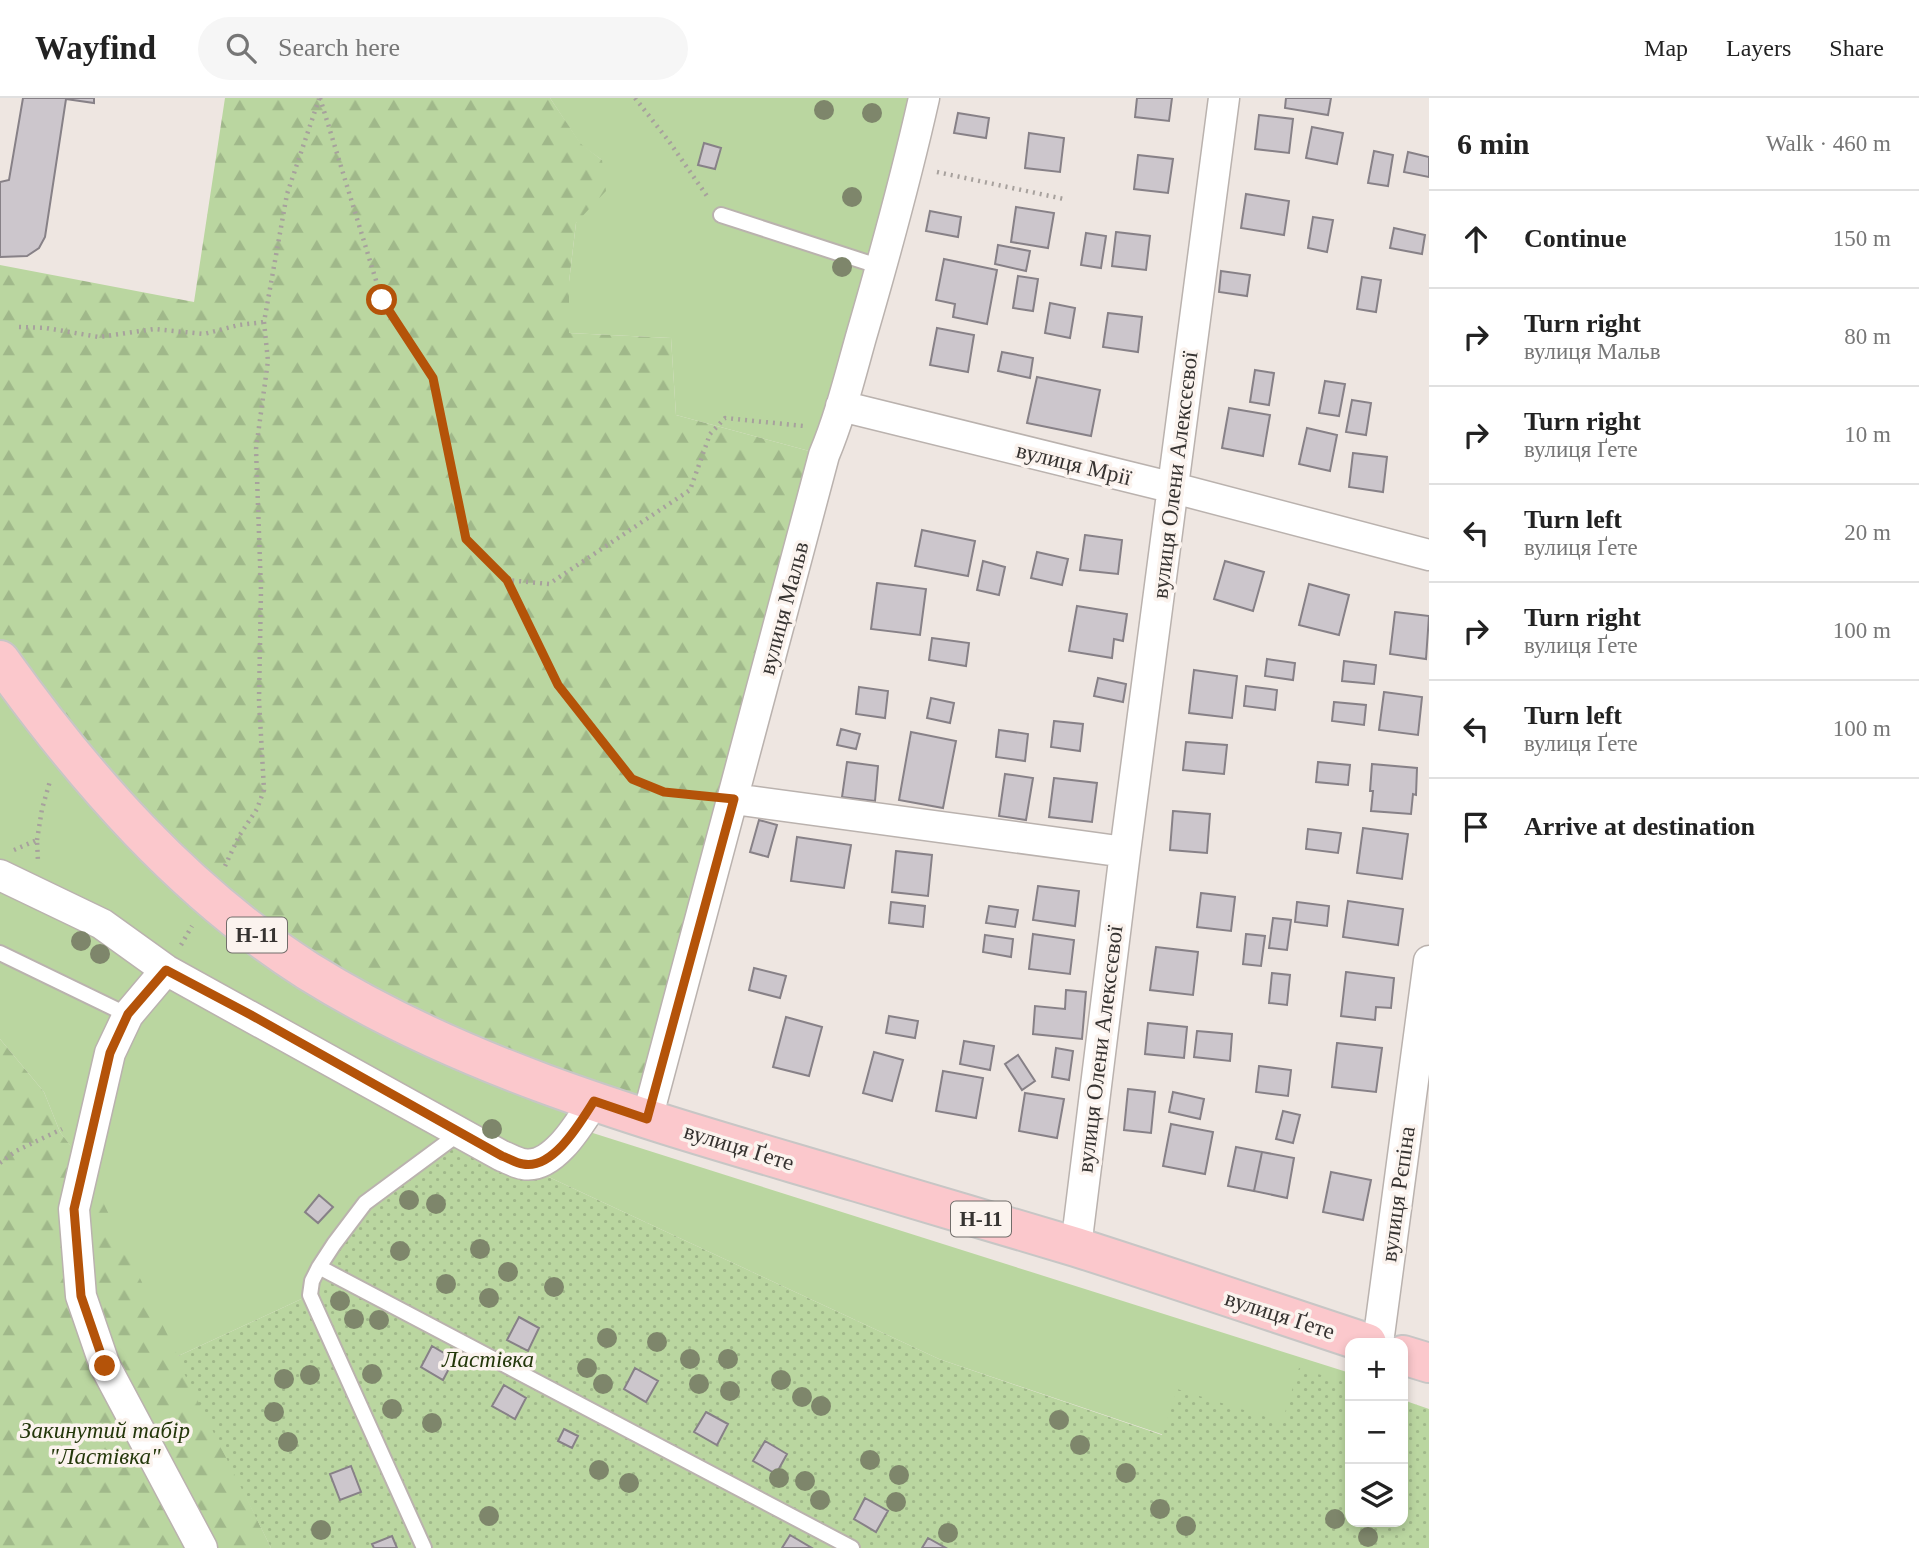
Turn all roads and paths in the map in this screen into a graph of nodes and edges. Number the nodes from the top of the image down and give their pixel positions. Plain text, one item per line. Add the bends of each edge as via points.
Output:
1 (320, 98) edge
2 (635, 98) edge
3 (924, 98) edge
4 (1224, 98) edge
5 (909, 166) junction
6 (1064, 199) dead end
7 (721, 215) joint
8 (881, 267) junction
9 (264, 322) junction
10 (19, 327) dead end
11 (838, 418) junction
12 (1174, 488) junction
13 (1429, 555) edge
14 (507, 580) junction
15 (0, 660) edge
16 (64, 744) junction
17 (734, 799) junction
18 (37, 840) dead end
19 (1125, 852) junction
20 (0, 874) edge
21 (209, 897) junction
22 (0, 953) edge
23 (1429, 961) edge
24 (166, 970) junction
25 (128, 1014) junction
26 (594, 1101) junction
27 (95, 1114) junction
28 (647, 1119) junction
29 (461, 1132) junction
30 (0, 1163) edge
31 (1076, 1247) junction
32 (319, 1267) junction
33 (1352, 1338) edge
34 (1379, 1338) edge
35 (1408, 1357) edge
36 (1429, 1363) edge
37 (202, 1548) edge
38 (424, 1548) edge
39 (852, 1548) edge

1 - 9 path via 287,194
1 - 14 path via 382,300 433,378 466,539
2 - 7 path
3 - 5 street, вулиця Мальв
4 - 12 street, вулиця Олени Алексєєвої
5 - 6 path
5 - 8 street, вулиця Мальв
7 - 8 lane
8 - 11 street, вулиця Мальв
9 - 10 path via 204,334 154,329 99,337
9 - 21 path via 268,361 256,449 264,790
11 - 12 street, вулиця Мрії
11 - 14 path via 725,418 710,434 690,490 549,584
11 - 17 street, вулиця Мальв via 824,455
12 - 13 street, вулиця Мрії
12 - 19 street, вулиця Олени Алексєєвої
14 - 17 path via 558,685 632,779 664,792
15 - 16 main road, Н-11
16 - 18 path via 42,809
16 - 21 main road, Н-11 via 146,839
17 - 19 street
17 - 28 street, вулиця Мальв
19 - 31 street, вулиця Олени Алексєєвої
20 - 24 street via 102,924
21 - 24 path
21 - 26 main road, Н-11 via 308,971 392,1019 511,1072
22 - 25 lane
23 - 34 street, вулиця Рєпіна
24 - 25 street
24 - 29 street
25 - 27 street via 110,1053
26 - 28 main road, вулиця Ґете / Н-11
26 - 29 street via 568,1139 538,1164 512,1160
27 - 30 path
27 - 37 street via 74,1209 81,1296 105,1366
28 - 31 main road, вулиця Ґете / Н-11
29 - 32 lane via 365,1203
31 - 33 main road, вулиця Ґете / Н-11
32 - 38 lane via 310,1295
32 - 39 lane
35 - 36 main road

